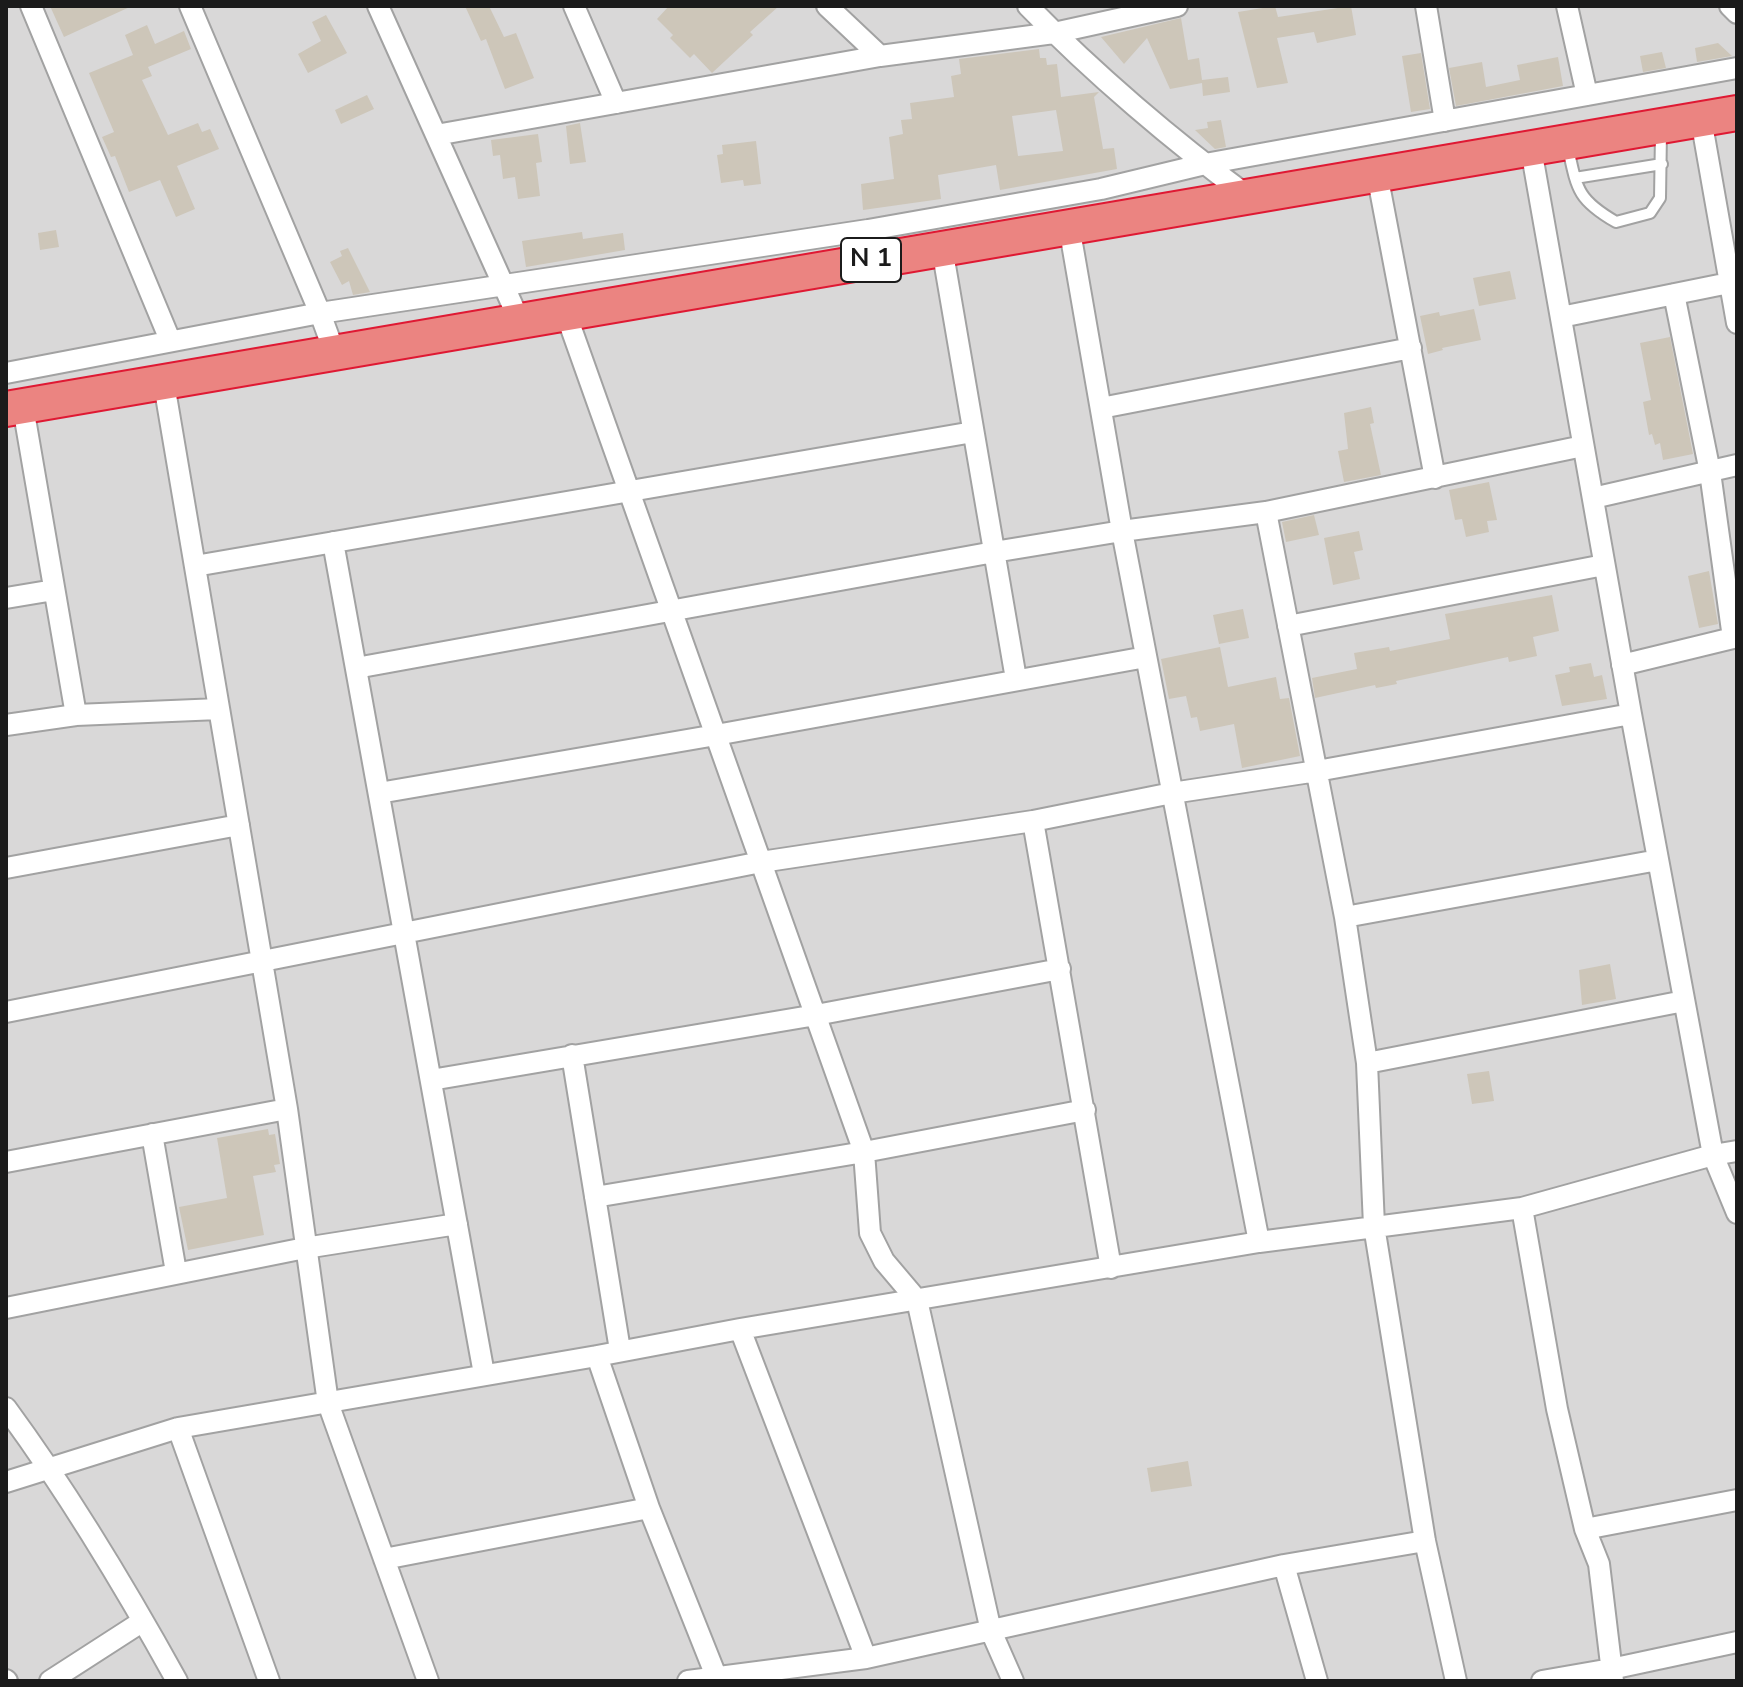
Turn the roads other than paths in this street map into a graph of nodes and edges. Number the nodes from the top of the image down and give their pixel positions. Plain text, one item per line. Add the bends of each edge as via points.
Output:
1 (31, 6) edge
2 (190, 6) edge
3 (378, 6) edge
4 (574, 6) edge
5 (827, 6) edge
6 (1028, 6) edge
7 (1177, 6) edge
8 (1426, 6) edge
9 (1567, 6) edge
10 (1730, 6) edge
11 (1737, 13) edge
12 (1054, 33) junction
13 (880, 56) junction
14 (1737, 68) edge
15 (1587, 95) junction
16 (616, 103) junction
17 (1737, 113) edge
18 (1701, 119) junction
19 (1445, 121) junction
20 (1661, 126) junction
21 (436, 135) junction
22 (1567, 142) junction
23 (1531, 149) junction
24 (1205, 164) junction
25 (1662, 164) junction
26 (1377, 174) junction
27 (1575, 178) junction
28 (1249, 197) junction
29 (1069, 226) junction
30 (942, 248) junction
31 (1729, 283) junction
32 (503, 284) junction
33 (1674, 294) junction
34 (320, 313) junction
35 (566, 314) junction
36 (1561, 317) junction
37 (520, 322) junction
38 (1737, 323) edge
39 (170, 340) junction
40 (1411, 348) junction
41 (335, 354) junction
42 (6, 373) edge
43 (164, 384) junction
44 (14, 408) edge
45 (1101, 408) junction
46 (973, 432) junction
47 (1583, 446) junction
48 (1737, 465) edge
49 (1710, 472) junction
50 (1435, 478) junction
51 (630, 493) junction
52 (1593, 498) junction
53 (1266, 512) junction
54 (1122, 531) junction
55 (333, 542) junction
56 (994, 552) junction
57 (1604, 565) junction
58 (195, 566) junction
59 (54, 590) junction
60 (6, 598) edge
61 (672, 612) junction
62 (1288, 626) junction
63 (1735, 638) edge
64 (1146, 657) junction
65 (1622, 665) junction
66 (356, 668) junction
67 (1016, 679) junction
68 (219, 709) junction
69 (1631, 714) junction
70 (76, 715) junction
71 (6, 725) edge
72 (716, 735) junction
73 (1317, 771) junction
74 (379, 793) junction
75 (1172, 793) junction
76 (1033, 821) junction
77 (239, 825) junction
78 (1658, 860) junction
79 (761, 862) junction
80 (6, 868) edge
81 (1345, 917) junction
82 (404, 934) junction
83 (262, 962) junction
84 (1060, 969) junction
85 (1684, 1001) junction
86 (6, 1012) edge
87 (816, 1015) junction
88 (572, 1055) junction
89 (1367, 1063) junction
90 (431, 1080) junction
91 (287, 1109) junction
92 (1085, 1110) junction
93 (152, 1134) junction
94 (1737, 1151) edge
95 (864, 1152) junction
96 (1713, 1155) junction
97 (6, 1162) edge
98 (595, 1197) junction
99 (1522, 1208) junction
100 (1737, 1213) edge
101 (457, 1224) junction
102 (1374, 1226) junction
103 (1259, 1242) junction
104 (305, 1248) junction
105 (1111, 1268) junction
106 (176, 1272) junction
107 (917, 1300) junction
108 (6, 1308) edge
109 (740, 1329) junction
110 (620, 1350) junction
111 (597, 1356) junction
112 (484, 1374) junction
113 (328, 1403) junction
114 (6, 1408) edge
115 (178, 1428) junction
116 (50, 1467) junction
117 (6, 1482) edge
118 (1737, 1500) edge
119 (649, 1508) junction
120 (1585, 1529) junction
121 (1425, 1541) junction
122 (384, 1559) junction
123 (1284, 1565) junction
124 (143, 1621) junction
125 (991, 1631) junction
126 (1737, 1642) edge
127 (866, 1658) junction
128 (1612, 1675) edge
129 (716, 1676) junction
130 (50, 1681) edge
131 (177, 1681) edge
132 (269, 1681) edge
133 (428, 1681) edge
134 (688, 1681) edge
135 (1013, 1681) edge
136 (1317, 1681) edge
137 (1456, 1681) edge
138 (1542, 1681) edge

1 - 39 street
2 - 34 street
3 - 21 street
4 - 16 street
5 - 13 street
6 - 12 street
7 - 12 street
8 - 19 street
9 - 15 street
10 - 11 street
12 - 13 street
12 - 24 street
13 - 16 street
14 - 15 street
15 - 19 street
16 - 21 street
17 - 18 highway, N 1
18 - 20 highway, N 1
18 - 31 street
19 - 24 street
20 - 22 highway, N 1
20 - 25 lane
21 - 32 street
22 - 23 highway, N 1
22 - 27 lane
23 - 26 highway, N 1
23 - 36 street
24 - 28 street
24 - 32 street via 1101,189 868,230
25 - 27 lane
25 - 27 lane via 1660,198 1650,213 1616,222 1583,199
26 - 28 highway, N 1
26 - 40 street
28 - 29 highway, N 1
29 - 30 highway, N 1
29 - 45 street
30 - 35 highway, N 1
30 - 46 street
31 - 33 street
31 - 38 street
32 - 34 street
32 - 37 street
33 - 36 street
33 - 49 street
34 - 39 street
34 - 41 street
35 - 37 highway, N 1
35 - 51 street
36 - 47 street
37 - 41 highway, N 1
39 - 42 street
40 - 45 street
40 - 50 street
41 - 43 highway, N 1
43 - 44 highway, N 1
43 - 58 street
44 - 59 street
45 - 54 street
46 - 51 street
46 - 56 street
47 - 50 street
47 - 52 street
48 - 49 street
49 - 52 street
49 - 63 street
50 - 53 street
51 - 55 street
51 - 61 street
52 - 57 street
53 - 54 street
53 - 62 street
54 - 56 street
54 - 64 street
55 - 58 street
55 - 66 street
56 - 61 street
56 - 67 street
57 - 62 street
57 - 65 street
58 - 68 street
59 - 60 street
59 - 70 street
61 - 66 street
61 - 72 street
62 - 73 street
63 - 65 street
64 - 67 street
64 - 75 street
65 - 69 street
66 - 74 street
67 - 72 street
68 - 70 street
68 - 77 street
69 - 73 street
69 - 78 street
70 - 71 street
72 - 74 street
72 - 79 street
73 - 75 street
73 - 81 street
74 - 82 street
75 - 76 street
75 - 103 street
76 - 79 street
76 - 84 street
77 - 80 street
77 - 83 street
78 - 81 street
78 - 85 street
79 - 82 street
79 - 87 street
81 - 89 street
82 - 83 street
82 - 90 street
83 - 86 street
83 - 91 street
84 - 87 street
84 - 92 street
85 - 89 street
85 - 96 street
87 - 88 street
87 - 95 street
88 - 90 street
88 - 98 street
89 - 102 street
90 - 101 street
91 - 93 street
91 - 104 street
92 - 95 street
92 - 105 street
93 - 97 street
93 - 106 street
94 - 96 street
95 - 98 street
95 - 107 street via 870,1233 884,1261
96 - 99 street
96 - 100 street
98 - 110 street
99 - 102 street
99 - 120 street via 1557,1409
101 - 104 street
101 - 112 street
102 - 103 street
102 - 121 street
103 - 105 street
104 - 106 street
104 - 113 street
105 - 107 street
106 - 108 street
107 - 109 street
107 - 125 street
109 - 110 street
109 - 127 street
110 - 111 street
111 - 112 street
111 - 119 street
112 - 113 street
113 - 115 street
113 - 122 street
114 - 116 street
115 - 116 street
115 - 132 street
116 - 117 street
116 - 124 street
118 - 120 street
119 - 122 street
119 - 129 street
120 - 128 street via 1599,1564
121 - 123 street
121 - 137 street
122 - 133 street
123 - 125 street
123 - 136 street
124 - 130 street
124 - 131 street
125 - 127 street
125 - 135 street
126 - 128 street
127 - 129 street
128 - 138 street
129 - 134 street

